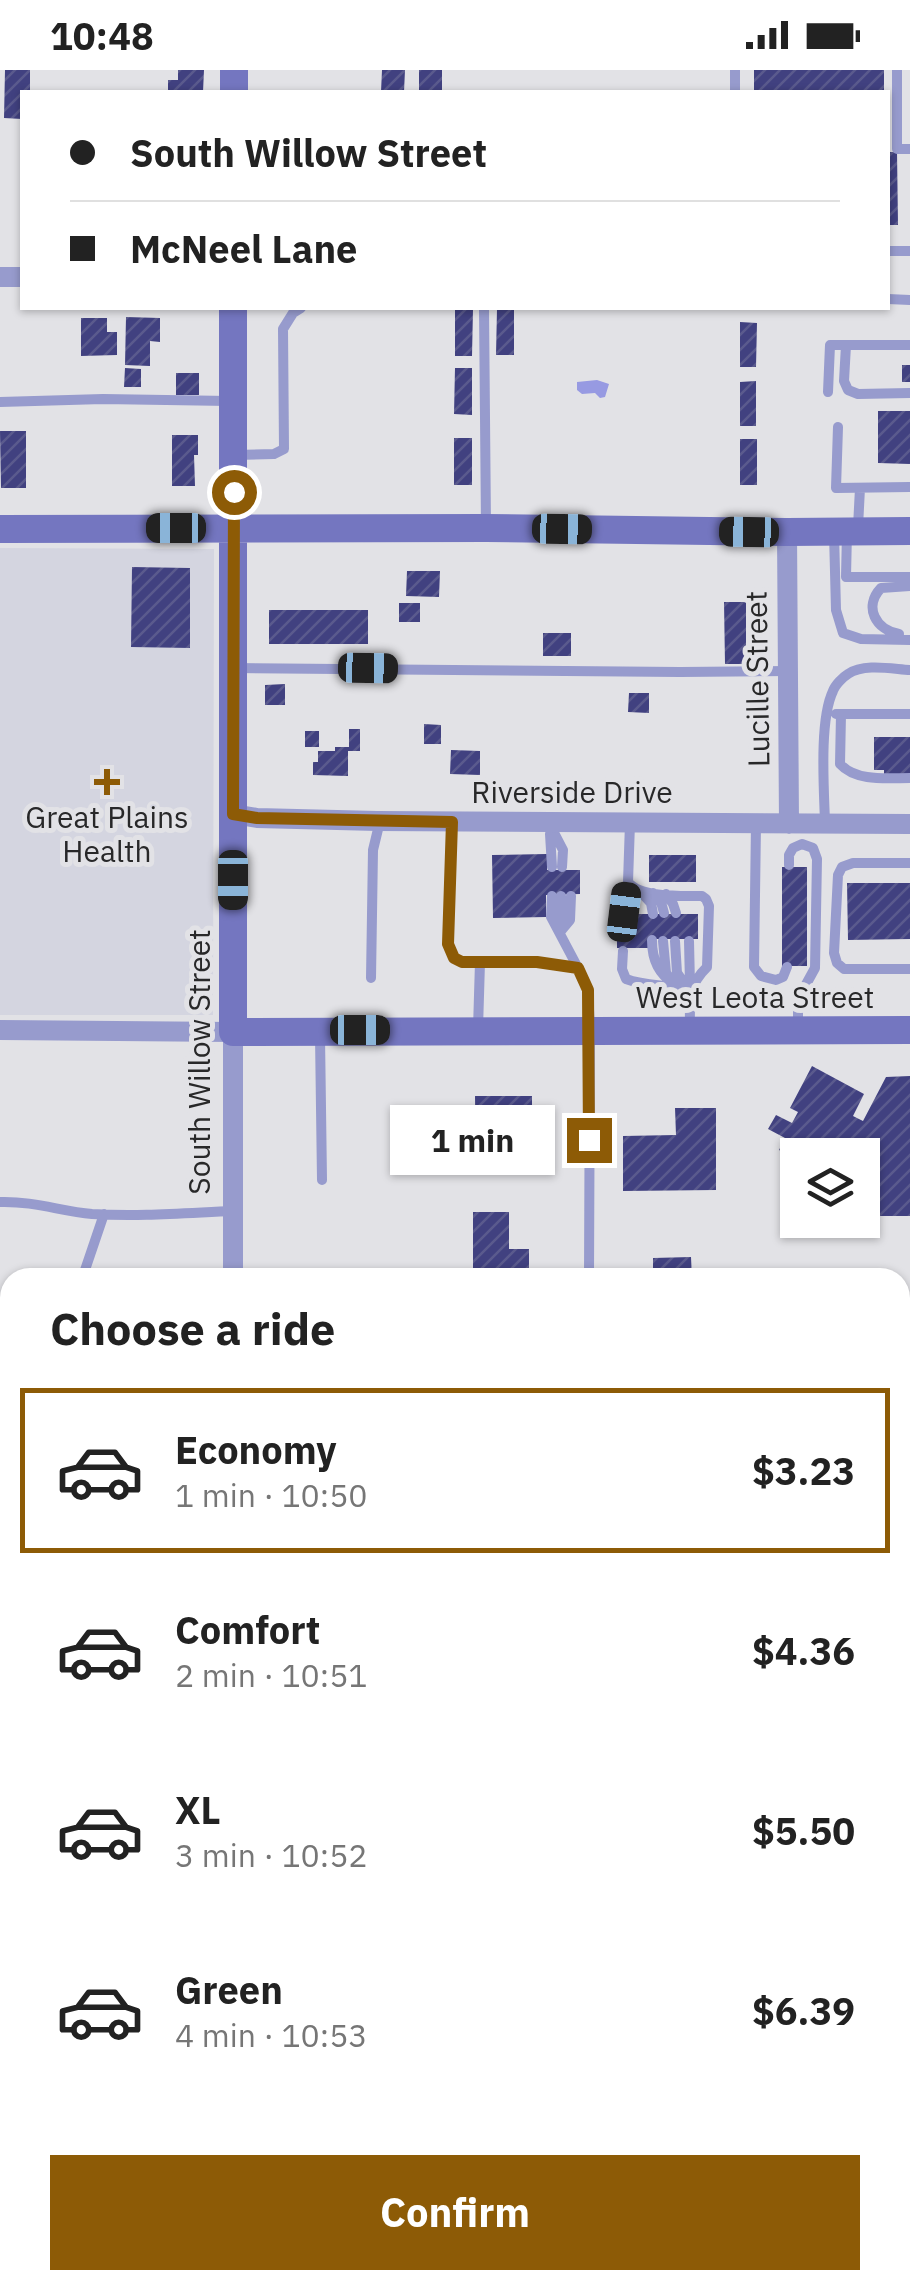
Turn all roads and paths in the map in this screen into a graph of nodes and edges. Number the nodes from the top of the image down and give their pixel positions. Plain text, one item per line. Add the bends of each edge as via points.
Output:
1 (897, 70) edge
2 (910, 148) edge
3 (233, 310) edge
4 (297, 310) edge
5 (484, 310) edge
6 (846, 345) junction
7 (910, 345) edge
8 (828, 392) dead end
9 (910, 393) edge
10 (232, 401) junction
11 (0, 402) edge
12 (838, 427) dead end
13 (233, 455) junction
14 (910, 487) edge
15 (860, 488) junction
16 (234, 528) junction
17 (486, 528) junction
18 (0, 530) edge
19 (910, 531) edge
20 (786, 532) junction
21 (846, 532) junction
22 (846, 577) junction
23 (910, 578) edge
24 (835, 585) junction
25 (910, 586) edge
26 (910, 637) edge
27 (234, 668) junction
28 (788, 670) junction
29 (910, 670) edge
30 (827, 714) junction
31 (841, 714) junction
32 (910, 714) edge
33 (910, 778) edge
34 (233, 814) junction
35 (380, 822) junction
36 (452, 822) junction
37 (548, 823) junction
38 (630, 823) junction
39 (756, 824) junction
40 (825, 824) junction
41 (910, 824) edge
42 (798, 831) junction
43 (910, 863) edge
44 (788, 866) dead end
45 (628, 882) junction
46 (646, 892) junction
47 (672, 895) junction
48 (624, 912) dead end
49 (560, 932) junction
50 (689, 941) dead end
51 (623, 951) dead end
52 (480, 962) junction
53 (787, 967) dead end
54 (578, 968) junction
55 (910, 969) edge
56 (371, 978) dead end
57 (675, 986) junction
58 (691, 991) junction
59 (0, 1030) edge
60 (320, 1030) junction
61 (478, 1030) junction
62 (690, 1030) junction
63 (798, 1030) junction
64 (910, 1030) edge
65 (590, 1031) junction
66 (233, 1032) junction
67 (322, 1180) dead end
68 (0, 1202) edge
69 (233, 1211) junction
70 (104, 1214) junction
71 (85, 1268) edge
72 (232, 1268) edge
73 (589, 1268) edge

1 - 2 lane via 898,148
3 - 10 main road, South Willow Street
4 - 13 lane via 283,329 284,448
5 - 17 lane
6 - 7 lane
6 - 8 lane via 830,345
6 - 9 lane via 848,390
10 - 11 lane
10 - 13 main road, South Willow Street
12 - 15 lane via 836,488
13 - 16 main road, South Willow Street
14 - 15 lane
15 - 21 lane
16 - 17 main road
16 - 18 main road
16 - 27 main road, South Willow Street
17 - 20 main road
19 - 21 main road
20 - 21 main road
20 - 28 street, Lucille Street
21 - 22 lane
21 - 24 lane
22 - 23 lane
22 - 24 lane
24 - 26 lane via 842,634
25 - 26 lane via 881,588 872,609 878,625
27 - 28 lane
27 - 34 main road, South Willow Street
28 - 42 street, Lucille Street
29 - 30 lane via 850,672 834,688
30 - 31 lane
30 - 40 lane
31 - 32 lane
31 - 33 lane via 840,764 846,771
34 - 35 street, Riverside Drive
34 - 66 main road, South Willow Street
35 - 36 street, Riverside Drive
35 - 56 lane via 373,850
36 - 37 street, Riverside Drive
36 - 52 lane via 448,944 454,958
37 - 37 lane via 562,867 563,850
37 - 38 street, Riverside Drive
38 - 39 street, Riverside Drive
38 - 45 lane
39 - 42 street, Riverside Drive
39 - 53 lane via 754,967 776,980
40 - 41 street, Riverside Drive
40 - 42 street, Riverside Drive
42 - 44 lane
42 - 63 lane via 817,859 815,968 798,998
43 - 55 lane via 842,867 834,952 844,969
45 - 46 lane
45 - 48 lane
46 - 47 lane
46 - 47 lane via 670,913 686,902
47 - 58 lane via 702,896 709,906 707,967
49 - 49 lane via 552,916 561,896 570,920
49 - 54 lane
50 - 58 lane
51 - 57 lane via 626,980
52 - 54 lane
52 - 61 lane
54 - 65 lane via 588,990
57 - 58 lane
57 - 58 lane via 660,974 652,951 664,941
58 - 62 lane
59 - 66 street, West Leota Street
60 - 61 main road, West Leota Street
60 - 66 main road, West Leota Street
60 - 67 lane
61 - 65 main road, West Leota Street
62 - 63 main road, West Leota Street
62 - 65 main road, West Leota Street
63 - 64 main road, West Leota Street
65 - 73 lane
66 - 69 street, South Willow Street
68 - 70 lane
69 - 70 lane
69 - 72 street, South Willow Street
70 - 71 lane

